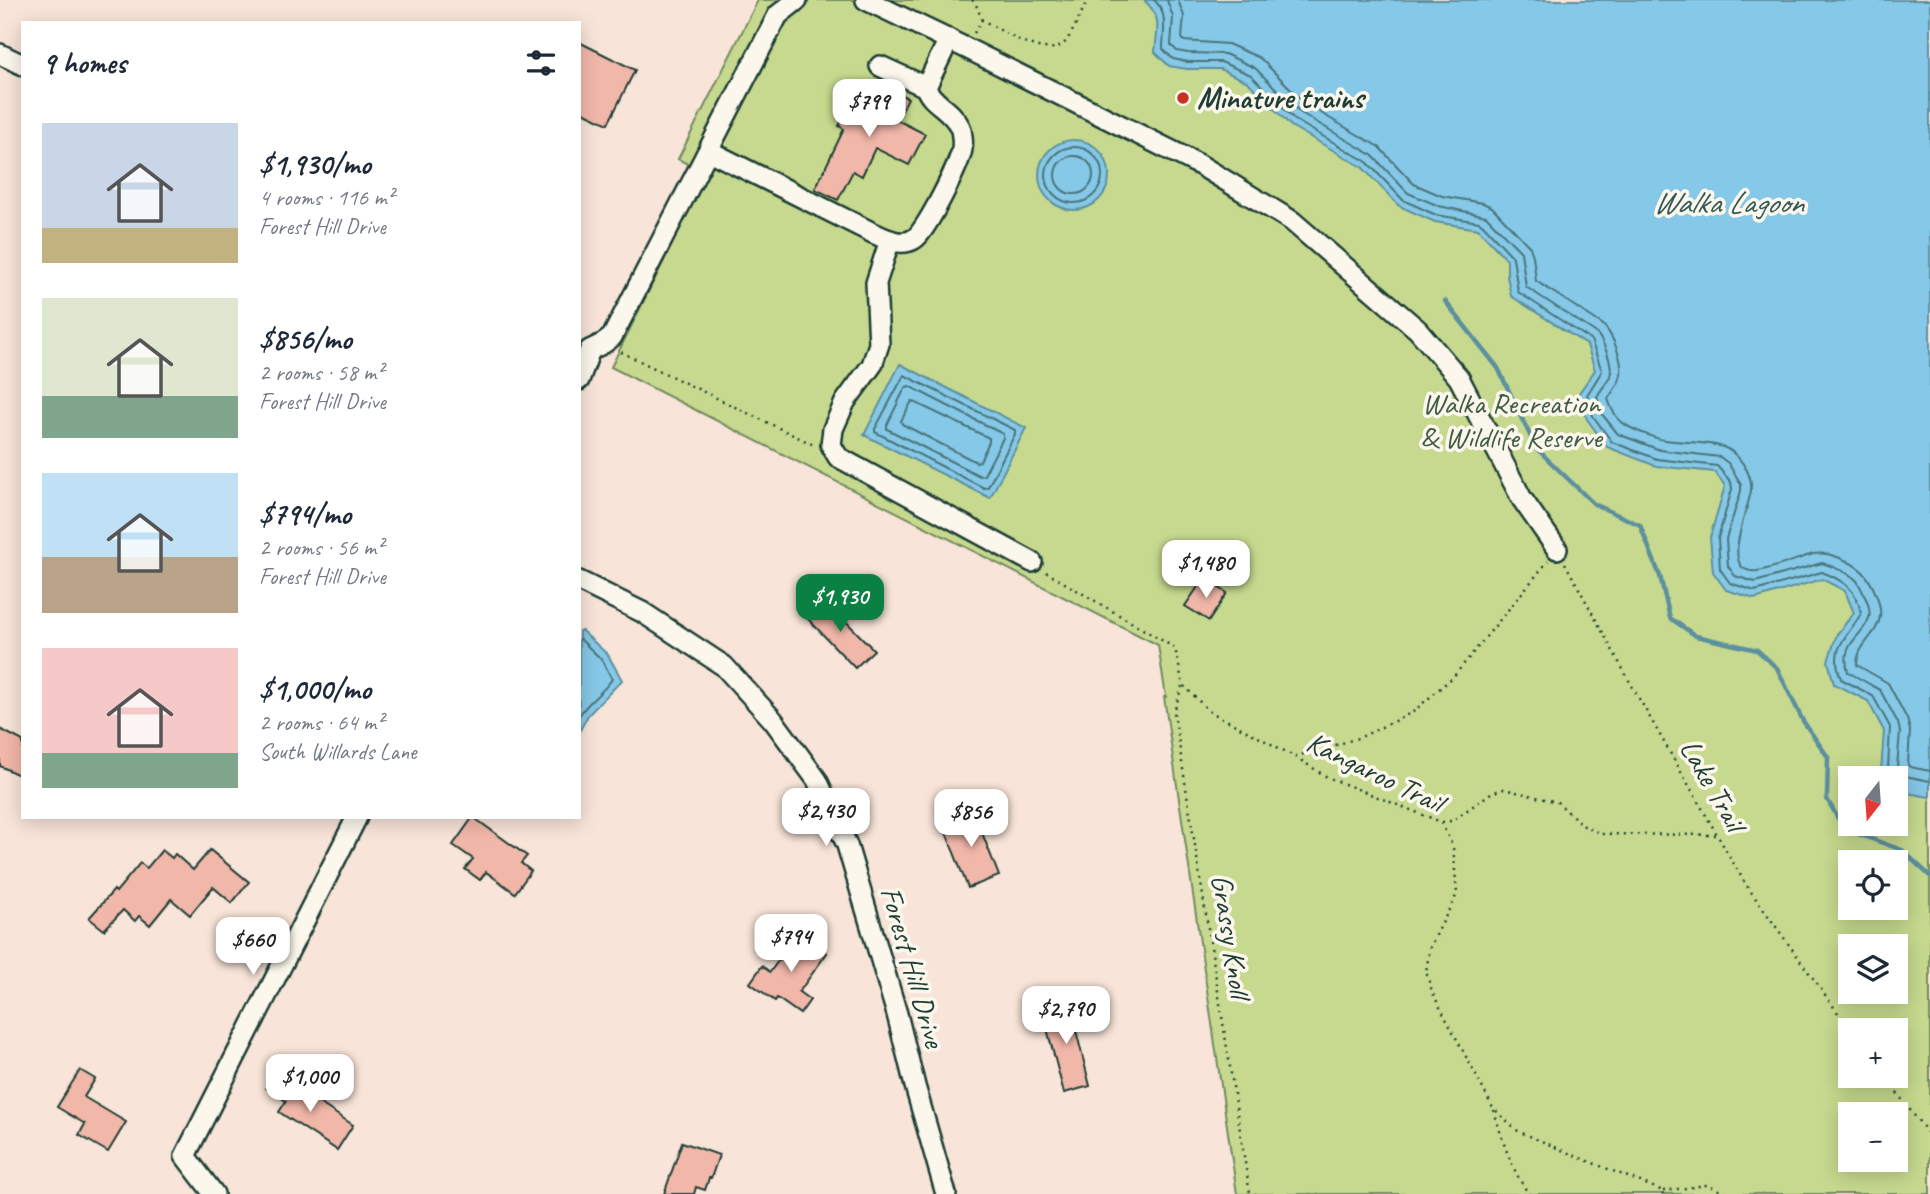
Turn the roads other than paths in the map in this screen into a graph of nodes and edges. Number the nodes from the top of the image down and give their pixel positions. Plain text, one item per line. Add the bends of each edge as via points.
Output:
1 (797, 0) edge
2 (866, 0) edge
3 (957, 43) junction
4 (0, 54) edge
5 (21, 64) edge
6 (880, 66) dead end
7 (926, 87) junction
8 (709, 151) junction
9 (890, 240) junction
10 (591, 346) edge
11 (581, 374) edge
12 (1557, 549) road end
13 (1032, 562) road end
14 (581, 582) edge
15 (356, 819) edge
16 (214, 1194) edge
17 (947, 1194) edge

1 - 8 street via 778,15
2 - 3 street
3 - 7 street
3 - 12 street via 1200,165 1292,221 1329,251 1418,330 1459,378 1522,499
4 - 5 street
6 - 7 street
7 - 9 street via 928,95 949,111 961,128 963,148 925,229 914,240
8 - 9 street
8 - 10 street via 612,337
9 - 13 street via 876,283 879,344 872,365 845,402 831,445 838,457
10 - 11 street
14 - 17 street, Forest Hill Drive via 642,612 724,666 773,720 817,780 847,845
15 - 16 street via 185,1156

